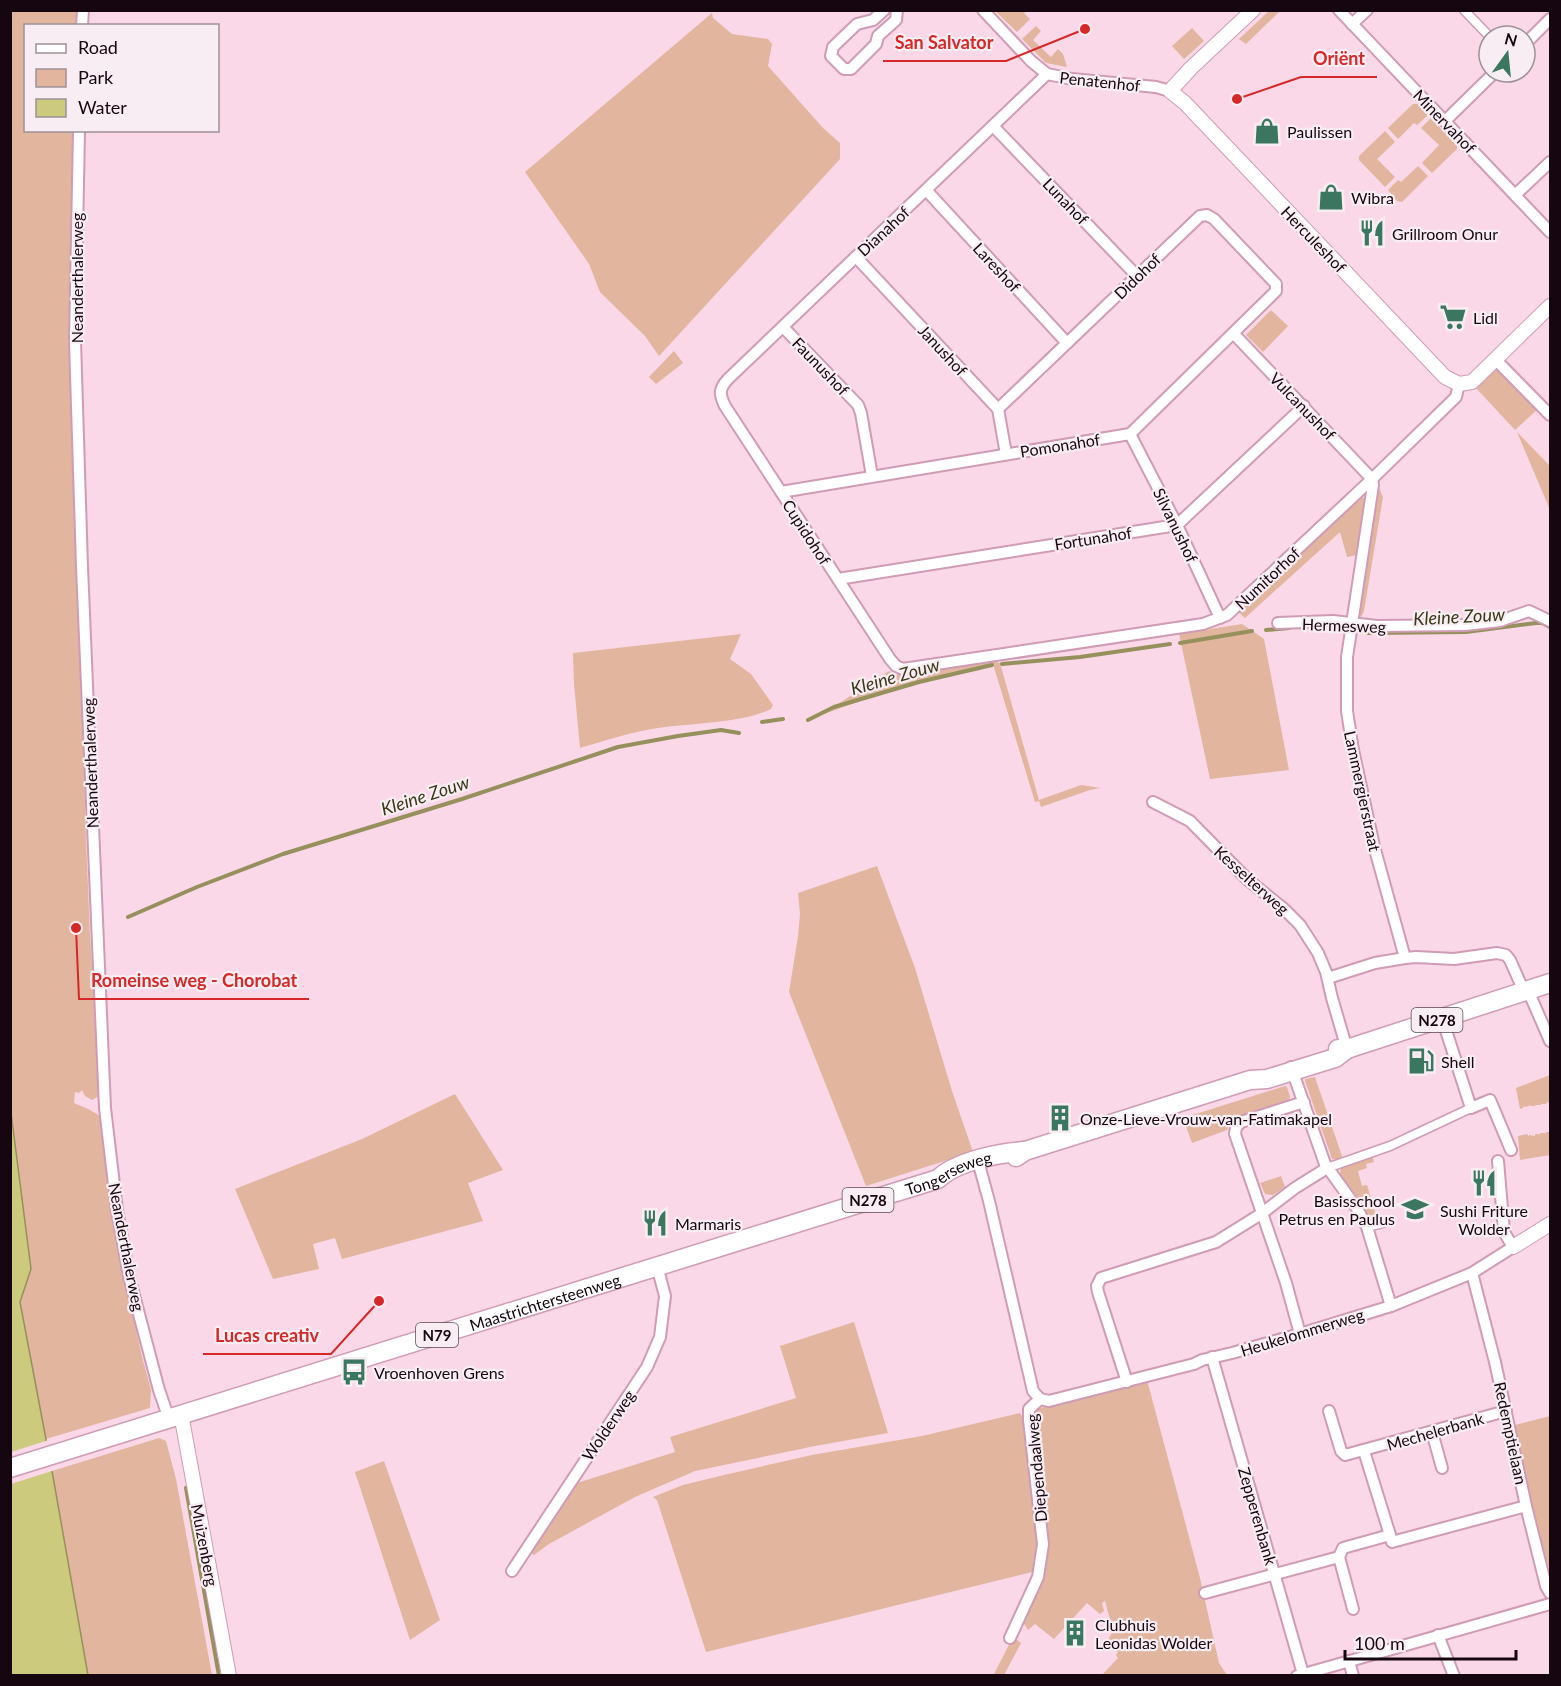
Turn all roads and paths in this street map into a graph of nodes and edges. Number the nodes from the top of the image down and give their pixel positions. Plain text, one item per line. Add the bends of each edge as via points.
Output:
1 (884, 10) edge
2 (897, 10) edge
3 (1253, 10) edge
4 (1339, 10) edge
5 (1367, 10) edge
6 (1464, 10) edge
7 (986, 12) edge
8 (1551, 20) edge
9 (1352, 24) junction
10 (1477, 24) edge
11 (1537, 33) edge
12 (1047, 74) junction
13 (1483, 84) edge
14 (1170, 91) junction
15 (1445, 121) junction
16 (993, 126) junction
17 (79, 132) edge
18 (1551, 162) edge
19 (927, 191) junction
20 (1515, 195) junction
21 (1551, 232) edge
22 (856, 257) junction
23 (1137, 276) junction
24 (1551, 306) edge
25 (783, 327) junction
26 (1234, 334) junction
27 (1067, 343) junction
28 (1496, 360) junction
29 (1459, 384) junction
30 (721, 389) joint
31 (1304, 406) junction
32 (998, 409) junction
33 (1551, 415) edge
34 (1130, 434) junction
35 (1006, 454) junction
36 (872, 476) junction
37 (1372, 479) junction
38 (781, 492) junction
39 (1177, 525) junction
40 (838, 579) junction
41 (1220, 618) junction
42 (1551, 621) edge
43 (1278, 623) dead end
44 (1352, 624) junction
45 (903, 669) joint
46 (1153, 802) dead end
47 (1405, 958) junction
48 (1328, 978) junction
49 (1551, 983) edge
50 (1526, 991) junction
51 (1442, 1018) junction
52 (1551, 1041) edge
53 (1347, 1048) junction
54 (1291, 1067) junction
55 (1304, 1102) junction
56 (1470, 1108) junction
57 (1511, 1149) dead end
58 (1498, 1161) dead end
59 (979, 1166) junction
60 (1327, 1168) junction
61 (1261, 1214) junction
62 (804, 1220) joint
63 (1383, 1223) dead end
64 (1551, 1224) edge
65 (1367, 1227) junction
66 (1513, 1247) junction
67 (657, 1266) junction
68 (1472, 1273) junction
69 (1391, 1306) junction
70 (1300, 1334) junction
71 (1212, 1357) junction
72 (1126, 1382) junction
73 (1040, 1399) junction
74 (1329, 1411) dead end
75 (1506, 1411) junction
76 (175, 1417) junction
77 (1432, 1432) junction
78 (1364, 1451) junction
79 (10, 1468) edge
80 (1442, 1468) dead end
81 (1526, 1506) junction
82 (1390, 1535) junction
83 (1339, 1557) junction
84 (512, 1571) dead end
85 (1275, 1574) junction
86 (1205, 1593) dead end
87 (1551, 1593) edge
88 (1551, 1604) edge
89 (1353, 1609) dead end
90 (1438, 1635) junction
91 (1010, 1638) dead end
92 (1349, 1661) junction
93 (1301, 1675) edge
94 (230, 1676) edge
95 (1353, 1676) edge
96 (1454, 1676) edge

1 - 2 street via 873,20 857,24 833,47 831,56 844,69 851,69 876,44 878,36 896,20
3 - 14 street
4 - 9 street, Minervahof
5 - 9 street
6 - 10 street
7 - 12 street, Penatenhof
8 - 11 street
9 - 15 street, Minervahof
12 - 14 street, Penatenhof
12 - 16 street, Dianahof
13 - 15 street
14 - 29 street, Herculeshof via 1445,377
15 - 20 street, Minervahof
16 - 19 street, Dianahof
16 - 23 street, Lunahof
17 - 76 street, Neanderthalerweg via 76,364 105,1108 129,1276 159,1390
18 - 20 street
19 - 22 street, Dianahof
19 - 27 street, Lareshof
20 - 21 street, Minervahof
22 - 25 street, Dianahof
22 - 32 street, Janushof
23 - 26 street, Didohof via 1200,216 1214,219 1276,284 1276,291
23 - 27 street, Didohof
24 - 28 street
25 - 30 street, Dianahof
25 - 36 street, Faunushof via 858,405
26 - 31 street, Vulcanushof
26 - 34 street
27 - 32 street, Didohof
28 - 29 street via 1472,382
28 - 33 street
29 - 37 street, Numitorhof via 1456,398
30 - 38 street, Cupidohof via 725,406
31 - 37 street, Vulcanushof
31 - 39 street
32 - 35 street
34 - 35 street, Pomonahof
34 - 39 street, Silvanushof
35 - 36 street, Pomonahof
36 - 38 street, Pomonahof
37 - 41 street, Numitorhof
37 - 44 street, Lammergierstraat
38 - 40 street, Cupidohof
39 - 40 street, Fortunahof
39 - 41 street, Silvanushof
40 - 45 street, Cupidohof via 893,663
41 - 45 street, Numitorhof via 1203,624
42 - 44 street, Hermesweg via 1529,611 1500,621 1474,624
43 - 44 street, Hermesweg
44 - 47 street, Lammergierstraat via 1346,678 1353,750
46 - 48 street, Kesselterweg via 1190,821 1248,880 1293,917 1318,953
47 - 48 street
47 - 50 street via 1504,954
48 - 53 street, Kesselterweg
49 - 50 main road, Tongerseweg / N278
50 - 51 main road, Tongerseweg / N278
50 - 52 street
51 - 53 main road, Tongerseweg / N278
51 - 56 street
53 - 54 main road, Tongerseweg / N278 via 1335,1058
54 - 55 street
54 - 59 main road, Tongerseweg / N278 via 1267,1080 1250,1080 1025,1151 1006,1163
55 - 60 street
55 - 61 street via 1236,1126 1234,1134
56 - 57 street via 1490,1100
56 - 60 street via 1390,1146
58 - 66 street via 1504,1232
59 - 62 main road, Tongerseweg / N278 via 948,1180 938,1179
59 - 73 street, Diependaalweg via 1033,1391
60 - 61 street
60 - 65 street
61 - 70 street
61 - 72 street via 1210,1244 1101,1278 1098,1292
62 - 67 main road, Maastrichtersteenweg / N79
63 - 65 street
64 - 66 street, Heukelommerweg
65 - 69 street
66 - 68 street, Heukelommerweg
67 - 76 main road, Maastrichtersteenweg / N79
67 - 84 street, Wolderweg via 664,1296 660,1337 647,1367
68 - 69 street, Heukelommerweg
68 - 75 street, Redemptielaan
69 - 70 street, Heukelommerweg
70 - 71 street, Heukelommerweg
71 - 72 street, Heukelommerweg
71 - 85 street, Zepperenbank
72 - 73 street, Heukelommerweg via 1049,1401
73 - 91 street, Diependaalweg via 1029,1409 1029,1420 1042,1553 1038,1577
74 - 78 street, Mechelerbank via 1342,1453
75 - 77 street, Mechelerbank
75 - 81 street, Redemptielaan
76 - 79 main road, Maastrichtersteenweg / N79
76 - 94 street, Muizenberg
77 - 78 street, Mechelerbank
77 - 80 street
78 - 82 street, Mechelerbank
81 - 82 street via 1392,1542
81 - 87 street, Redemptielaan
82 - 83 street via 1343,1548
83 - 85 street
83 - 89 street
85 - 86 street
85 - 93 street, Zepperenbank
88 - 90 street
90 - 92 street
90 - 96 street
92 - 93 street
92 - 95 street

